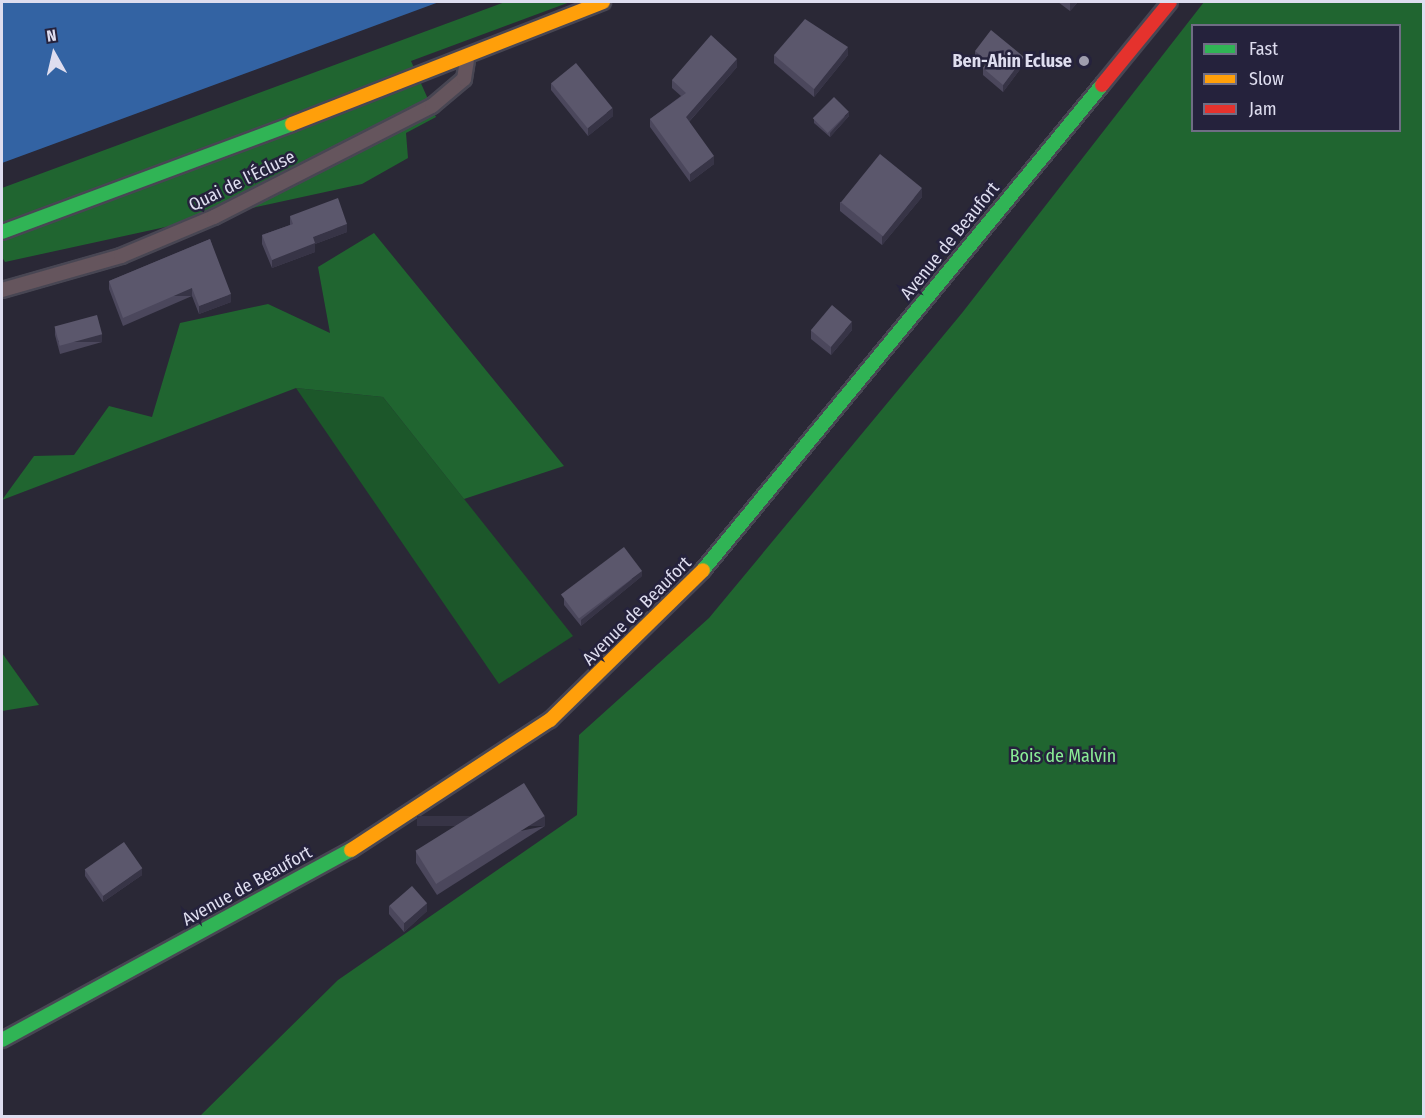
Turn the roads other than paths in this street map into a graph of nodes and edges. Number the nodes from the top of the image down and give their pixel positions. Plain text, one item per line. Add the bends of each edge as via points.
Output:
1 (603, 2) edge
2 (1170, 2) edge
3 (467, 58) junction
4 (2, 232) edge
5 (2, 290) edge
6 (2, 1040) edge

1 - 3 main road, Quai de l'Écluse
2 - 6 main road, Avenue de Beaufort via 680,599 550,720 387,830
3 - 4 main road, Quai de l'Écluse
3 - 5 lane, Quai de l'Écluse via 464,79 432,106 214,217 122,256

